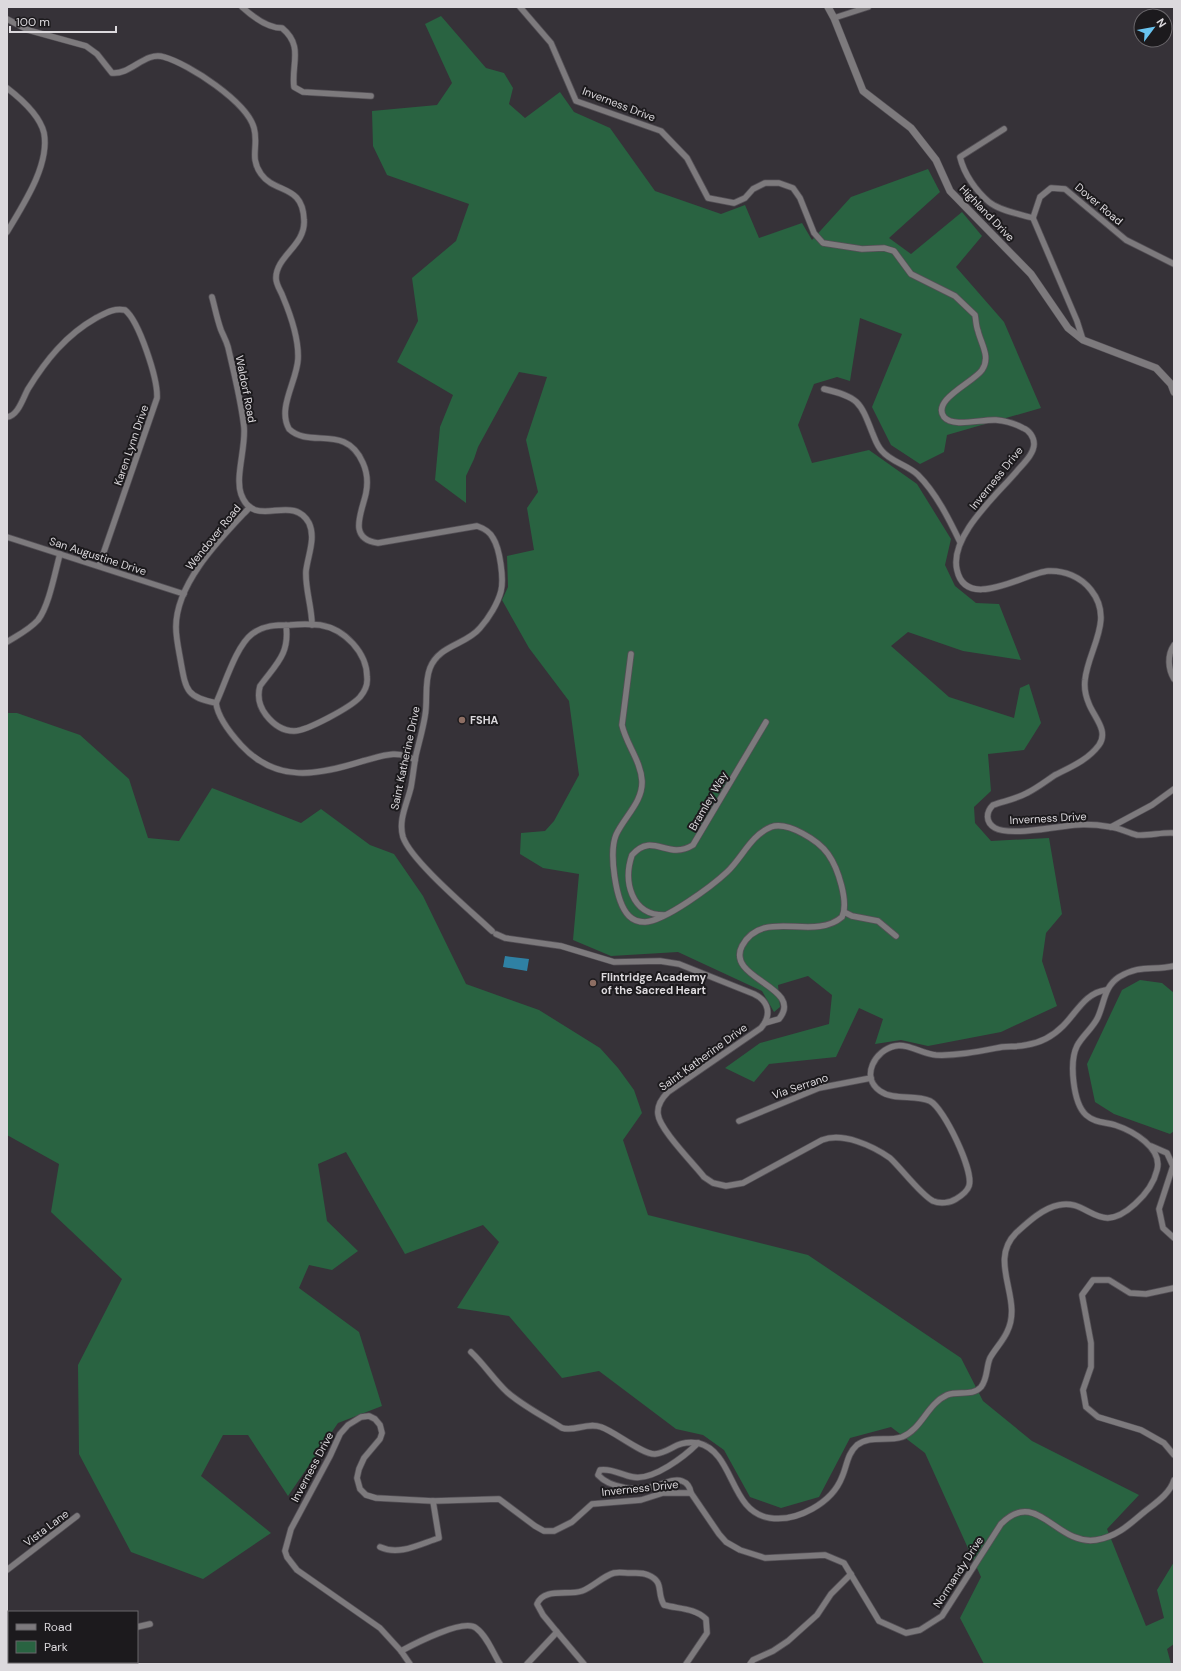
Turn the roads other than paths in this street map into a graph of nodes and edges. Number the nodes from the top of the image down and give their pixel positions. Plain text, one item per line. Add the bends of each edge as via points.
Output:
1 (242, 7) edge
2 (520, 7) edge
3 (828, 7) edge
4 (868, 7) edge
5 (834, 18) junction
6 (7, 19) edge
7 (7, 88) edge
8 (371, 96) dead end
9 (1004, 129) dead end
10 (1033, 218) junction
11 (7, 232) edge
12 (1174, 264) edge
13 (212, 297) dead end
14 (1083, 340) junction
15 (824, 389) dead end
16 (1174, 392) edge
17 (7, 417) edge
18 (250, 507) junction
19 (7, 537) edge
20 (960, 542) junction
21 (60, 554) junction
22 (99, 566) junction
23 (184, 594) junction
24 (286, 625) junction
25 (312, 625) junction
26 (7, 642) edge
27 (1174, 645) edge
28 (631, 654) dead end
29 (1174, 679) edge
30 (216, 703) junction
31 (766, 722) dead end
32 (415, 760) junction
33 (1174, 789) edge
34 (1111, 827) junction
35 (1174, 833) edge
36 (844, 912) junction
37 (664, 915) junction
38 (896, 936) dead end
39 (1174, 966) edge
40 (1106, 990) junction
41 (765, 1023) junction
42 (871, 1078) junction
43 (738, 1121) dead end
44 (1151, 1146) junction
45 (1174, 1238) edge
46 (1174, 1288) edge
47 (471, 1352) dead end
48 (698, 1443) junction
49 (1174, 1455) edge
50 (1174, 1480) edge
51 (691, 1493) junction
52 (433, 1500) junction
53 (77, 1516) dead end
54 (380, 1547) dead end
55 (7, 1570) edge
56 (851, 1574) junction
57 (150, 1624) dead end
58 (138, 1627) edge
59 (555, 1633) junction
60 (401, 1651) junction
61 (410, 1664) edge
62 (500, 1664) edge
63 (527, 1664) edge
64 (584, 1664) edge
65 (686, 1664) edge
66 (750, 1664) edge

1 - 8 street via 267,25 282,28 292,39 296,55 294,87 303,92
2 - 20 street, Inverness Drive via 551,43 576,100 661,131 687,158 708,198 734,203 764,183 779,183 792,188 800,198 814,233 823,243 894,251 911,274 955,296 975,315 986,361 983,370 974,379 942,404 944,417 957,423 994,420 1010,422 1027,429 1034,444 1024,463 970,526
3 - 5 street, Highland Drive
4 - 5 street
5 - 14 street, Highland Drive via 863,91 911,128 936,160 950,191 1030,274 1068,328
6 - 32 street, Saint Katherine Drive via 28,30 86,46 97,54 112,73 120,74 146,58 162,56 182,63 222,90 243,109 255,130 254,157 258,170 263,177 297,198 301,203 304,219 302,234 278,268 276,278 291,318 298,348 297,370 286,415 289,429 298,435 342,441 356,450 366,473 367,484 358,523 361,534 369,540 378,543 477,526 493,537 502,571 500,595 479,629 444,650 430,668 426,712
7 - 11 street via 26,104 44,132 44,157 27,198
9 - 10 street via 960,157 962,165 990,202
10 - 12 street, Dover Road via 1040,197 1051,188 1065,189 1126,240
10 - 14 street via 1077,320
13 - 18 street, Waldorf Road via 228,346 239,398 244,429 239,488
14 - 16 street, Highland Drive via 1156,368 1171,384
15 - 20 street via 845,394 856,400 863,408 880,449 917,474 939,505
17 - 22 street, Karen Lynn Drive via 15,413 46,362 65,340 90,321 111,310 124,310 130,314 139,331 158,386 157,398
18 - 23 street, Wendover Road via 200,565
18 - 25 street via 263,512 294,510 308,522 312,534 306,571
19 - 21 street, San Augustine Drive
20 - 34 street, Inverness Drive via 957,571 961,580 970,587 994,588 1045,571 1057,571 1082,581 1092,590 1102,614 1101,626 1085,679 1089,705 1102,730 1103,737 1100,743 1082,760 1028,793 993,805 988,809 990,824 996,829 1026,831 1076,825
21 - 22 street, San Augustine Drive
21 - 26 street via 39,618 26,631
22 - 23 street, San Augustine Drive
23 - 30 street, Wendover Road via 176,626 184,683 194,697
24 - 25 street
24 - 25 street via 288,636 284,654 260,686 258,698 262,710 271,720 281,728 293,731 308,728 351,705 361,696 367,681 367,670 358,648 336,631 321,625
24 - 30 street via 265,627 246,640
27 - 29 street via 1169,657
28 - 37 street via 622,725 623,733 640,769 642,781 640,798 614,840 616,882 621,905 634,920 646,922
30 - 32 street via 224,721 246,750 267,765 289,773 337,768 389,753 402,754
31 - 37 street, Bramley Way via 693,844 673,851 657,845 645,845 632,855 628,871 635,902 646,911
32 - 41 street, Saint Katherine Drive via 403,814 404,839 415,858 494,933 505,938 561,946 614,962 660,961 679,964 759,997 767,1006 768,1017
33 - 34 street via 1152,805
34 - 35 street, Inverness Drive via 1138,835
36 - 37 street via 844,897 829,855 817,843 793,828 780,825 758,835 728,871 713,884
36 - 38 street via 878,921
36 - 41 street via 838,920 825,927 762,928 744,943 739,956 744,966 777,993 784,1005 779,1019
39 - 40 street via 1133,970 1117,979
40 - 42 street via 1090,995 1062,1028 1035,1043 938,1055 899,1045 884,1050 874,1060
40 - 44 street via 1096,1020 1078,1044 1074,1055 1072,1068 1077,1100 1081,1109 1093,1120 1113,1124
41 - 42 street, Saint Katherine Drive via 668,1092 660,1102 658,1109 662,1125 704,1177 713,1183 726,1186 743,1183 822,1140 837,1136 870,1147 890,1158 933,1201 945,1202 960,1197 969,1184 969,1172 948,1122 936,1105 921,1098 881,1092
42 - 43 street, Via Serrano via 819,1088
44 - 45 street via 1167,1153 1173,1166 1159,1209 1163,1228
44 - 48 street via 1159,1162 1157,1172 1142,1198 1122,1214 1106,1218 1068,1204 1060,1204 1038,1215 1008,1242 1003,1261 1012,1307 1011,1318 1008,1330 989,1360 988,1374 983,1384 973,1392 949,1394 941,1398 918,1426 904,1436 886,1440 867,1439 859,1444 851,1451 833,1493 821,1503 793,1517 781,1519 754,1513 739,1494 718,1456 708,1445
46 - 49 street via 1146,1294 1130,1293 1109,1280 1093,1280 1082,1295 1091,1343 1091,1367 1084,1390 1086,1407 1098,1417 1141,1430 1164,1443
47 - 48 street via 516,1400 562,1428 568,1430 583,1426 600,1426 650,1454 662,1452 687,1441
48 - 51 street, Inverness Drive via 675,1462 643,1477 633,1477 608,1469 600,1470 598,1475 608,1482 636,1489 683,1481 689,1486
50 - 56 street, Normandy Drive via 1163,1497 1119,1533 1097,1540 1080,1540 1068,1536 1046,1518 1034,1513 1016,1512 1001,1524 942,1616 920,1630 906,1633 879,1621
51 - 52 street, Inverness Drive via 662,1494 641,1500 592,1504 572,1522 554,1531 544,1531 535,1526 499,1499
51 - 56 street, Normandy Drive via 719,1534 726,1542 740,1550 765,1558 825,1555 844,1563
52 - 54 street via 439,1538 398,1551
52 - 60 street, Inverness Drive via 376,1498 366,1495 360,1489 357,1478 359,1469 382,1433 380,1425 374,1419 369,1416 361,1417 354,1420 340,1434 291,1529 285,1551 297,1570 380,1628
53 - 55 street, Vista Lane
56 - 66 street via 831,1594 817,1615 788,1641
57 - 58 street
59 - 63 street
59 - 64 street
59 - 65 street via 538,1604 545,1595 581,1591 614,1573 646,1574 658,1581 660,1598 664,1604 700,1613 706,1619 707,1633
60 - 61 street, Inverness Drive
60 - 62 street via 463,1625 475,1626

